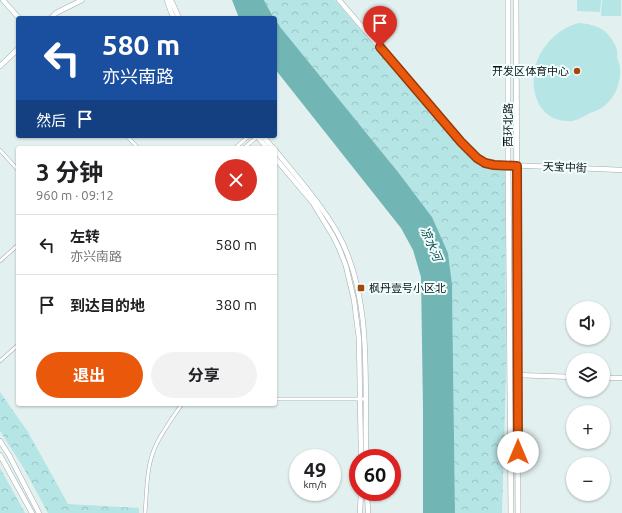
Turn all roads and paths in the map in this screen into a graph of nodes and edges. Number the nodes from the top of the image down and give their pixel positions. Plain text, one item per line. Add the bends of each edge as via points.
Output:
1 (3, 0) edge
2 (82, 0) edge
3 (167, 0) edge
4 (171, 0) edge
5 (339, 0) edge
6 (508, 0) edge
7 (516, 0) edge
8 (17, 16) edge
9 (53, 16) edge
10 (173, 16) edge
11 (178, 16) edge
12 (16, 51) edge
13 (0, 66) edge
14 (129, 138) edge
15 (247, 138) edge
16 (255, 138) edge
17 (259, 138) edge
18 (265, 138) edge
19 (136, 146) edge
20 (237, 146) edge
21 (246, 146) edge
22 (265, 146) edge
23 (271, 146) edge
24 (0, 150) edge
25 (277, 153) edge
26 (277, 160) edge
27 (508, 165) junction
28 (517, 166) junction
29 (16, 168) edge
30 (622, 170) edge
31 (16, 247) edge
32 (0, 260) edge
33 (16, 347) edge
34 (0, 361) edge
35 (517, 375) junction
36 (566, 377) edge
37 (610, 378) edge
38 (622, 378) edge
39 (277, 399) edge
40 (360, 399) junction
41 (366, 399) junction
42 (181, 406) edge
43 (0, 442) edge
44 (361, 449) edge
45 (366, 449) edge
46 (0, 455) edge
47 (361, 501) edge
48 (367, 501) edge
49 (32, 513) edge
50 (39, 513) edge
51 (146, 513) edge
52 (360, 513) edge
53 (368, 513) edge
54 (511, 513) edge
55 (518, 513) edge

1 - 8 street
2 - 9 street
3 - 10 street
4 - 11 street
5 - 27 street, 天宝中街 via 477,158 485,163
6 - 27 main road, 西环北路
7 - 28 main road, 西环北路
12 - 13 street
14 - 19 street
15 - 20 street
16 - 21 street
17 - 22 street
18 - 23 street
24 - 29 street
25 - 41 street via 325,214 352,266 362,318
26 - 40 street via 312,203 333,236 346,266 359,339
27 - 28 street, 天宝中街
27 - 54 main road, 西环北路
28 - 30 street, 天宝中街
28 - 35 main road, 西环北路
31 - 32 street
33 - 34 street
35 - 36 street
35 - 55 main road, 西环北路
37 - 38 street
39 - 40 street
40 - 41 street
40 - 44 street
41 - 45 street
42 - 51 street via 156,444 152,456
43 - 50 street
46 - 49 street
47 - 52 street
48 - 53 street

